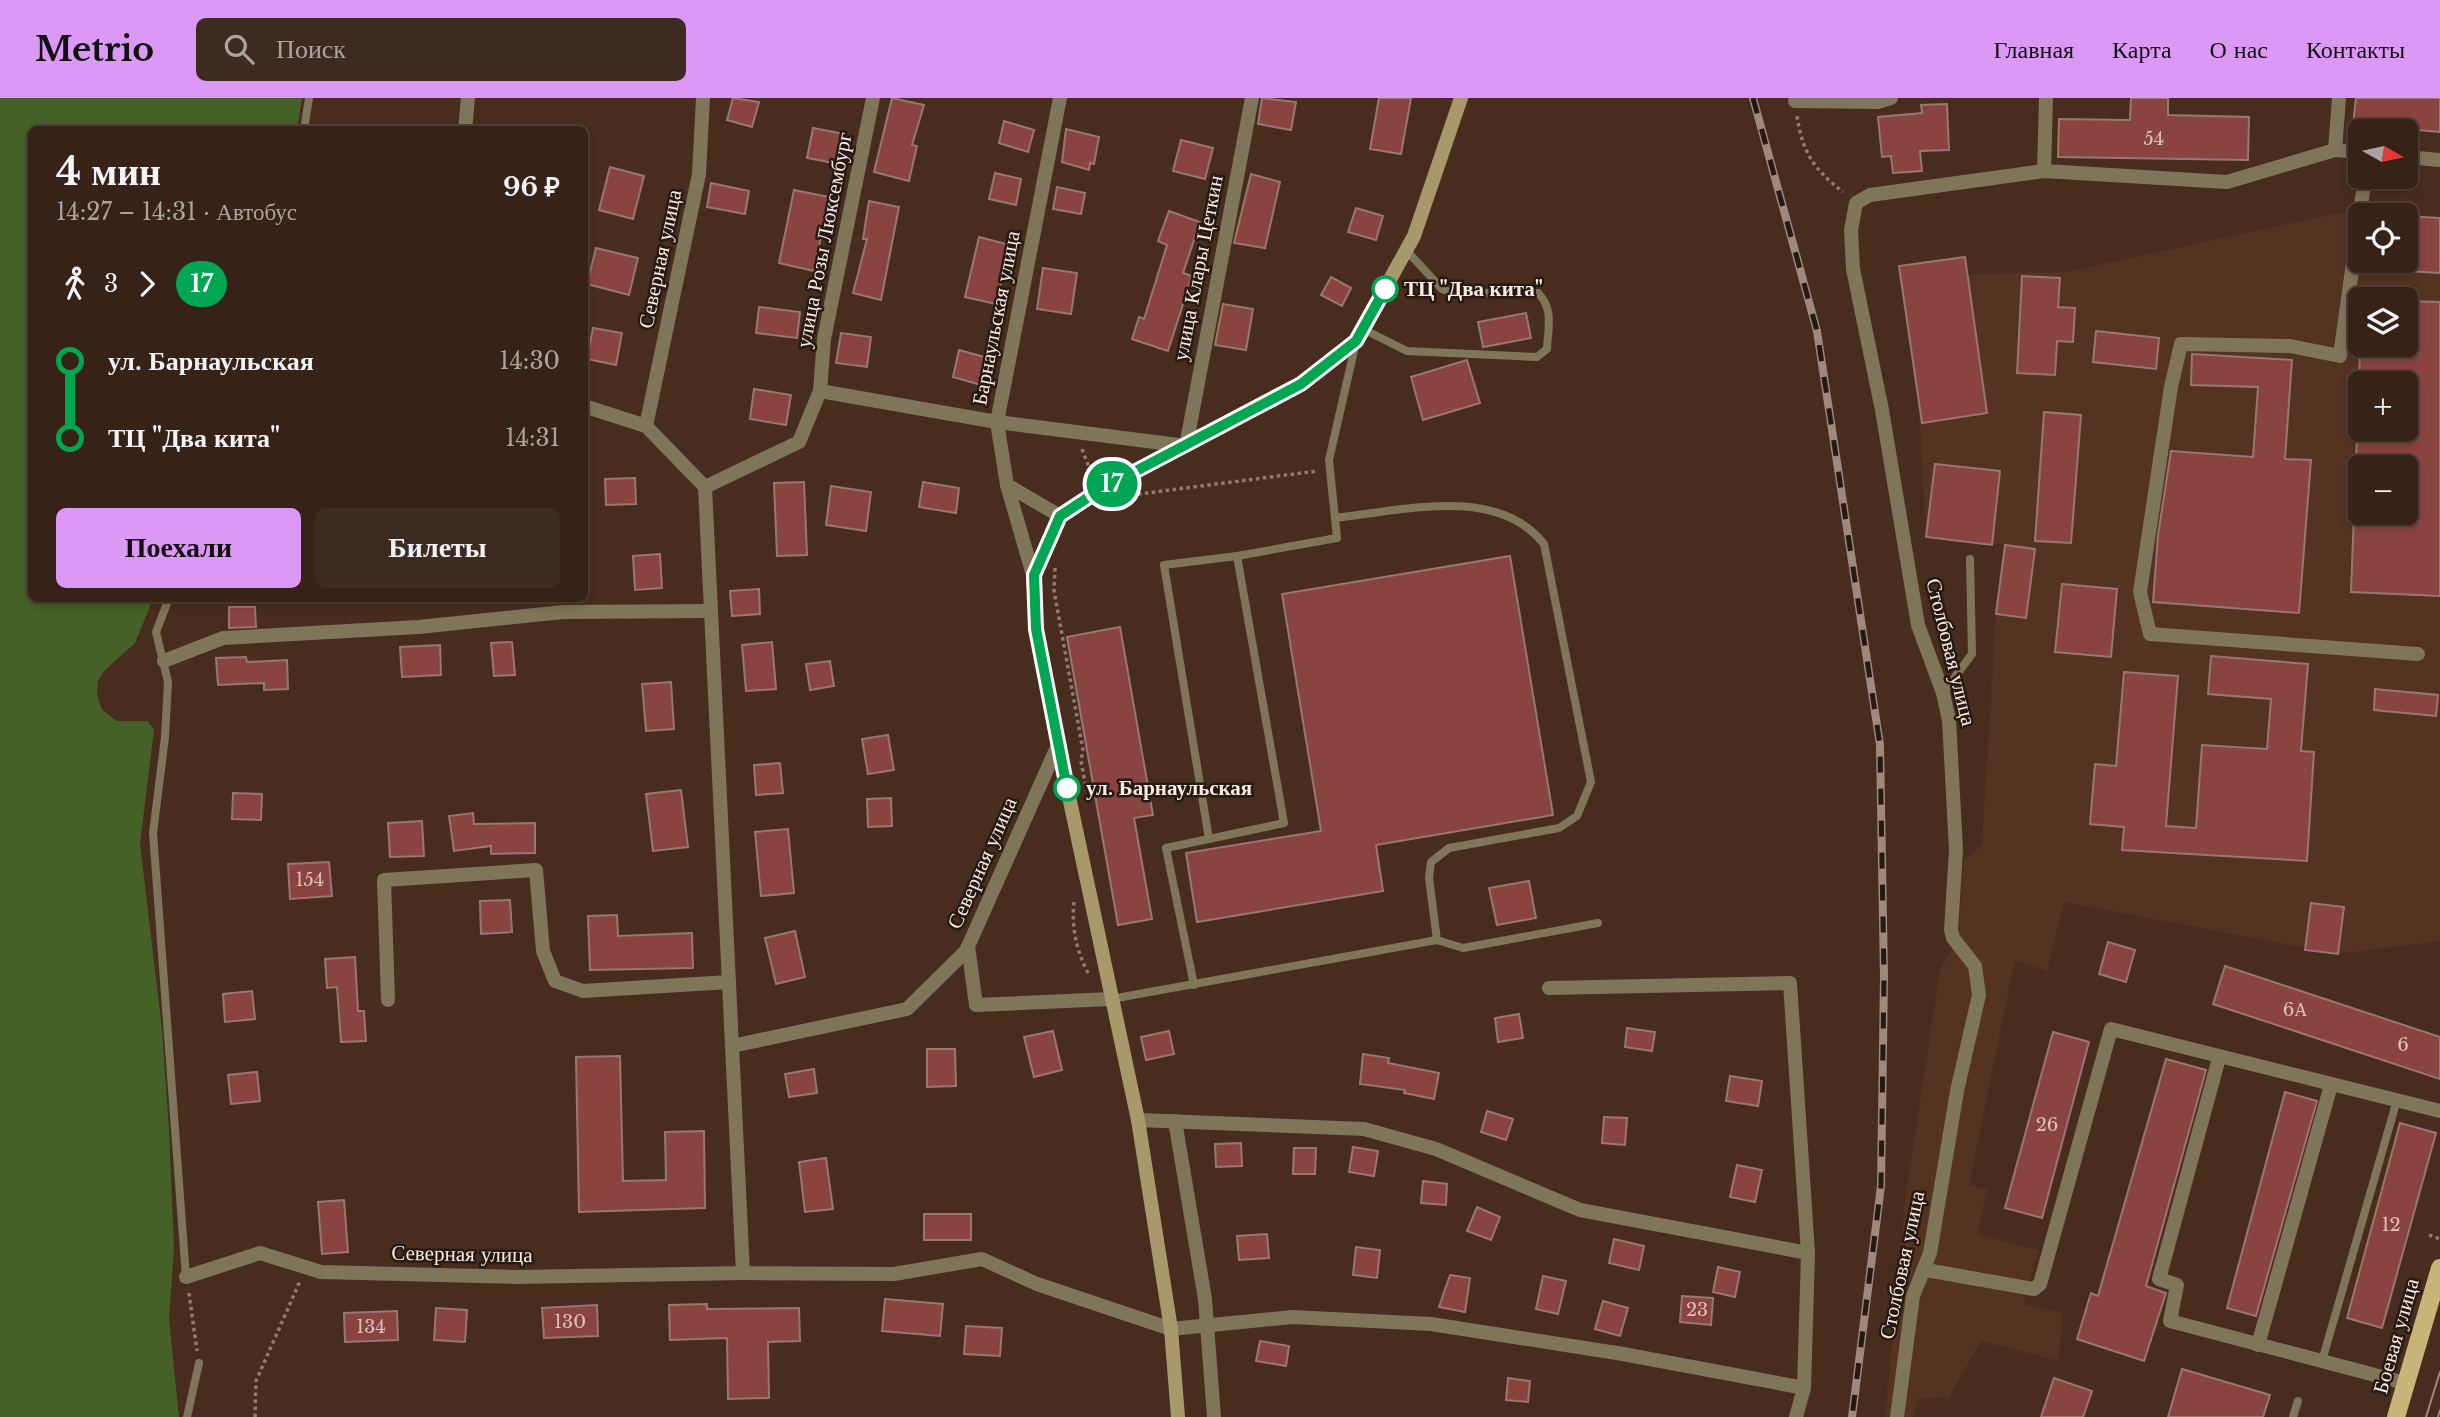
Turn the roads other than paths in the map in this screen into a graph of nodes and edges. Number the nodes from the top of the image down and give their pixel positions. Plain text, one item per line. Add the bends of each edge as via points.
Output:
1 (309, 98) edge
2 (468, 98) edge
3 (703, 98) edge
4 (873, 98) edge
5 (1060, 98) edge
6 (1252, 98) edge
7 (1461, 98) edge
8 (1891, 98) edge
9 (2046, 98) edge
10 (2339, 98) edge
11 (1795, 101) road end
12 (305, 126) edge
13 (466, 126) edge
14 (2335, 150) junction
15 (2348, 151) edge
16 (2418, 158) edge
17 (2440, 160) edge
18 (2044, 171) junction
19 (2363, 189) edge
20 (1406, 250) junction
21 (1360, 335) junction
22 (820, 391) junction
23 (588, 408) edge
24 (997, 422) junction
25 (646, 426) junction
26 (1186, 446) junction
27 (1007, 485) junction
28 (705, 487) junction
29 (1060, 516) junction
30 (1335, 518) junction
31 (1237, 556) junction
32 (1970, 559) dead end
33 (1034, 575) junction
34 (167, 602) edge
35 (709, 611) junction
36 (2418, 654) dead end
37 (164, 661) junction
38 (1943, 693) junction
39 (1058, 746) junction
40 (1209, 839) junction
41 (1598, 923) dead end
42 (1437, 940) junction
43 (968, 946) junction
44 (729, 982) junction
45 (1194, 985) junction
46 (1549, 988) dead end
47 (1111, 999) junction
48 (388, 1000) dead end
49 (732, 1045) junction
50 (2220, 1058) junction
51 (2331, 1085) junction
52 (2397, 1100) junction
53 (2440, 1111) edge
54 (1138, 1120) junction
55 (1175, 1121) junction
56 (1808, 1253) junction
57 (2440, 1268) edge
58 (1926, 1270) junction
59 (743, 1272) junction
60 (186, 1277) joint
61 (1205, 1325) junction
62 (1171, 1329) junction
63 (2258, 1345) junction
64 (2322, 1362) junction
65 (198, 1363) road end
66 (2406, 1383) junction
67 (1804, 1388) junction
68 (2298, 1401) dead end
69 (187, 1417) edge
70 (1178, 1417) edge
71 (1214, 1417) edge
72 (1796, 1417) edge
73 (1897, 1417) edge
74 (2293, 1417) edge
75 (2396, 1417) edge

1 - 12 lane
2 - 13 street
3 - 25 street, Северная улица via 699,174
4 - 22 street, улица Розы Люксембург via 824,340
5 - 24 street, Барнаульская улица
6 - 26 street, улица Клары Цеткин
7 - 20 street
8 - 11 street via 1878,102
9 - 18 street
10 - 14 street
14 - 15 street
14 - 18 street via 2227,182
16 - 17 street
18 - 38 street, Столбовая улица via 1870,195 1856,203 1851,230 1853,269 1918,625
19 - 36 street via 2340,356 2290,346 2181,344 2140,592 2150,634
20 - 21 street
20 - 21 lane via 1441,289 1452,293 1538,293 1549,312 1547,349 1537,357 1431,354
21 - 26 street via 1301,384
21 - 30 lane via 1329,460
22 - 24 street
22 - 28 street, улица Розы Люксембург via 799,442
23 - 25 street
24 - 26 street
24 - 27 street, Барнаульская улица
25 - 28 street
26 - 29 street
27 - 29 street
27 - 33 street, Барнаульская улица
28 - 35 street
29 - 33 street
30 - 31 lane via 1337,538
30 - 42 lane via 1454,506 1500,511 1533,529 1544,544 1591,782 1577,816 1559,828 1449,848 1431,862
31 - 40 lane via 1284,823
31 - 40 lane via 1164,565
32 - 38 lane via 1972,654
33 - 39 street via 1036,629
34 - 37 lane via 156,632
35 - 37 street via 563,612 419,627 223,638
35 - 44 street
37 - 60 lane via 168,682 165,737 153,833
38 - 58 street, Столбовая улица via 1952,749 1956,850 1951,930 1975,966 1979,995
39 - 43 street, Северная улица
39 - 47 street
40 - 45 lane via 1166,848
41 - 42 lane via 1463,948
42 - 45 lane
43 - 47 street via 976,1005
43 - 49 street, Северная улица via 907,1009
44 - 48 street via 583,991 555,981 542,950 536,870 384,880
44 - 49 street
45 - 47 lane
46 - 56 street via 1790,983
47 - 54 street
49 - 59 street
50 - 51 street
50 - 58 street via 2111,1029 2040,1284 2034,1289
50 - 63 street via 2159,1279 2177,1285 2170,1321
51 - 52 street
51 - 63 street
52 - 53 street
52 - 64 lane
54 - 55 street
54 - 62 street
55 - 56 street via 1364,1129 1436,1149 1580,1210
55 - 61 street via 1205,1298
56 - 67 street
57 - 66 main road, Боевая улица
58 - 73 street, Столбовая улица via 1913,1296
59 - 60 street, Северная улица via 517,1277 321,1272 260,1253
59 - 62 street, Северная улица via 894,1274 982,1259 1037,1284
61 - 62 street
61 - 67 street via 1292,1317 1431,1324 1623,1353
61 - 71 street
62 - 70 street
63 - 64 street
64 - 66 street
65 - 69 lane
66 - 75 main road, Боевая улица
67 - 72 street
68 - 74 lane

